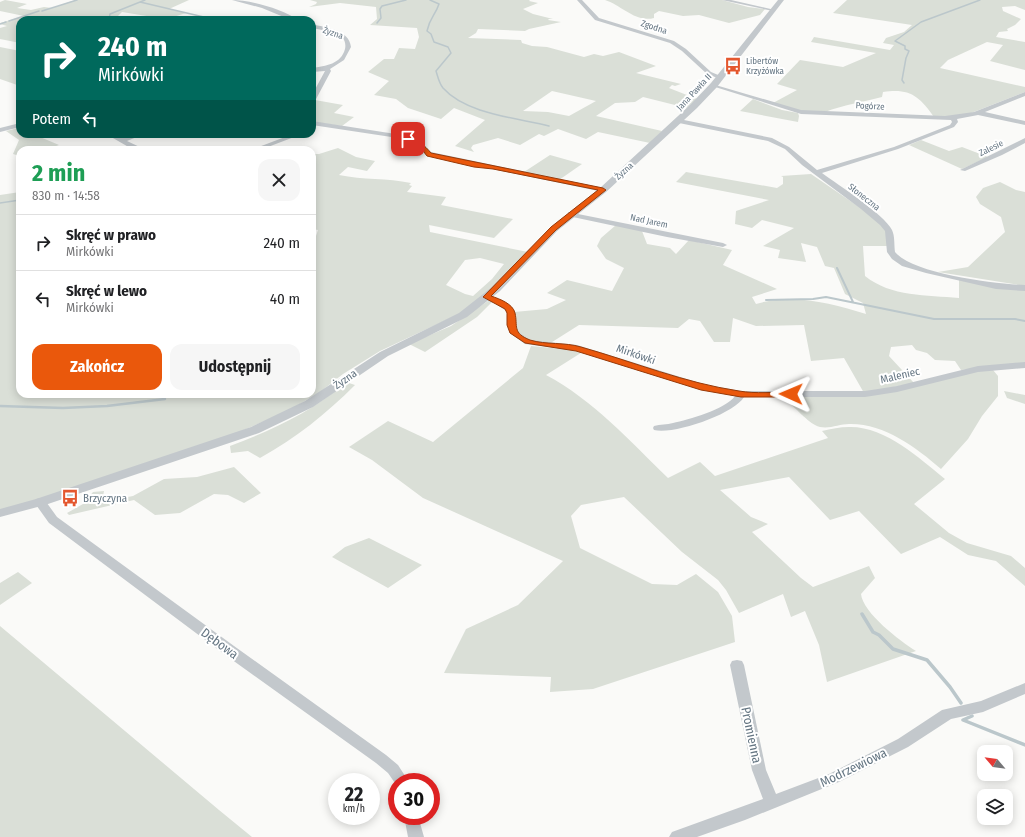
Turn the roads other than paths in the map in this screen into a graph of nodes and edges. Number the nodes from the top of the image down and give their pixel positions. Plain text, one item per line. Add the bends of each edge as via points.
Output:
1 (234, 0) edge
2 (579, 0) edge
3 (724, 0) edge
4 (781, 0) edge
5 (773, 10) junction
6 (285, 16) edge
7 (316, 27) edge
8 (327, 68) junction
9 (316, 69) edge
10 (720, 76) junction
11 (714, 85) junction
12 (316, 94) edge
13 (1025, 94) edge
14 (979, 113) junction
15 (953, 118) junction
16 (679, 121) junction
17 (1025, 123) edge
18 (316, 125) edge
19 (16, 126) edge
20 (0, 130) edge
21 (116, 138) edge
22 (130, 138) edge
23 (288, 138) edge
24 (1025, 140) edge
25 (121, 141) junction
26 (130, 146) edge
27 (265, 146) edge
28 (644, 153) joint
29 (963, 170) dead end
30 (816, 173) junction
31 (603, 190) junction
32 (571, 214) junction
33 (723, 245) dead end
34 (1025, 288) edge
35 (486, 297) junction
36 (1025, 365) edge
37 (741, 394) junction
38 (778, 394) joint
39 (658, 428) dead end
40 (40, 502) junction
41 (0, 513) edge
42 (737, 665) dead end
43 (1025, 688) edge
44 (395, 773) edge
45 (772, 802) junction
46 (413, 825) edge
47 (416, 837) edge
48 (677, 837) edge

1 - 6 street via 264,7
2 - 10 street, Zgodna via 597,19 672,42 708,73
3 - 5 street
4 - 5 street, Jana Pawła II
5 - 10 street, Jana Pawła II
7 - 8 street, Żyzna via 342,34 348,40 348,48 340,63
8 - 9 street
8 - 12 street via 328,71
10 - 11 street, Jana Pawła II
11 - 15 street, Pogórze via 801,112
11 - 16 street, Jana Pawła II
13 - 14 street, Pogórze
14 - 15 street, Pogórze
14 - 17 street
15 - 30 street via 955,122 952,126 896,148
16 - 28 street, Jana Pawła II
16 - 30 street, Słoneczna via 770,139 792,151
18 - 31 street via 400,136 422,146 429,154
19 - 20 street
21 - 25 street
22 - 25 street
23 - 27 street
24 - 29 street, Zalesie
25 - 26 street
28 - 31 street, Żyzna
30 - 34 street, Słoneczna via 864,207 889,230 891,252 902,262 930,272 996,286
31 - 32 street, Żyzna
32 - 33 street, Nad Jarem
32 - 35 street, Żyzna
35 - 37 street, Mirkówki via 508,308 514,333 528,342 577,348 701,387
35 - 40 street, Żyzna via 456,318 384,354 309,404 255,430
36 - 38 street, Maleniec via 978,369 898,389 865,394
37 - 38 street, Mirkówki
37 - 39 street via 736,402 705,416 666,429
40 - 41 street, Żyzna
40 - 44 street, Dębowa via 54,520 381,759
42 - 45 street, Promienna via 759,770
43 - 45 street, Modrzewiowa via 984,706 947,714 903,743 834,778
45 - 48 street, Modrzewiowa
46 - 47 street

